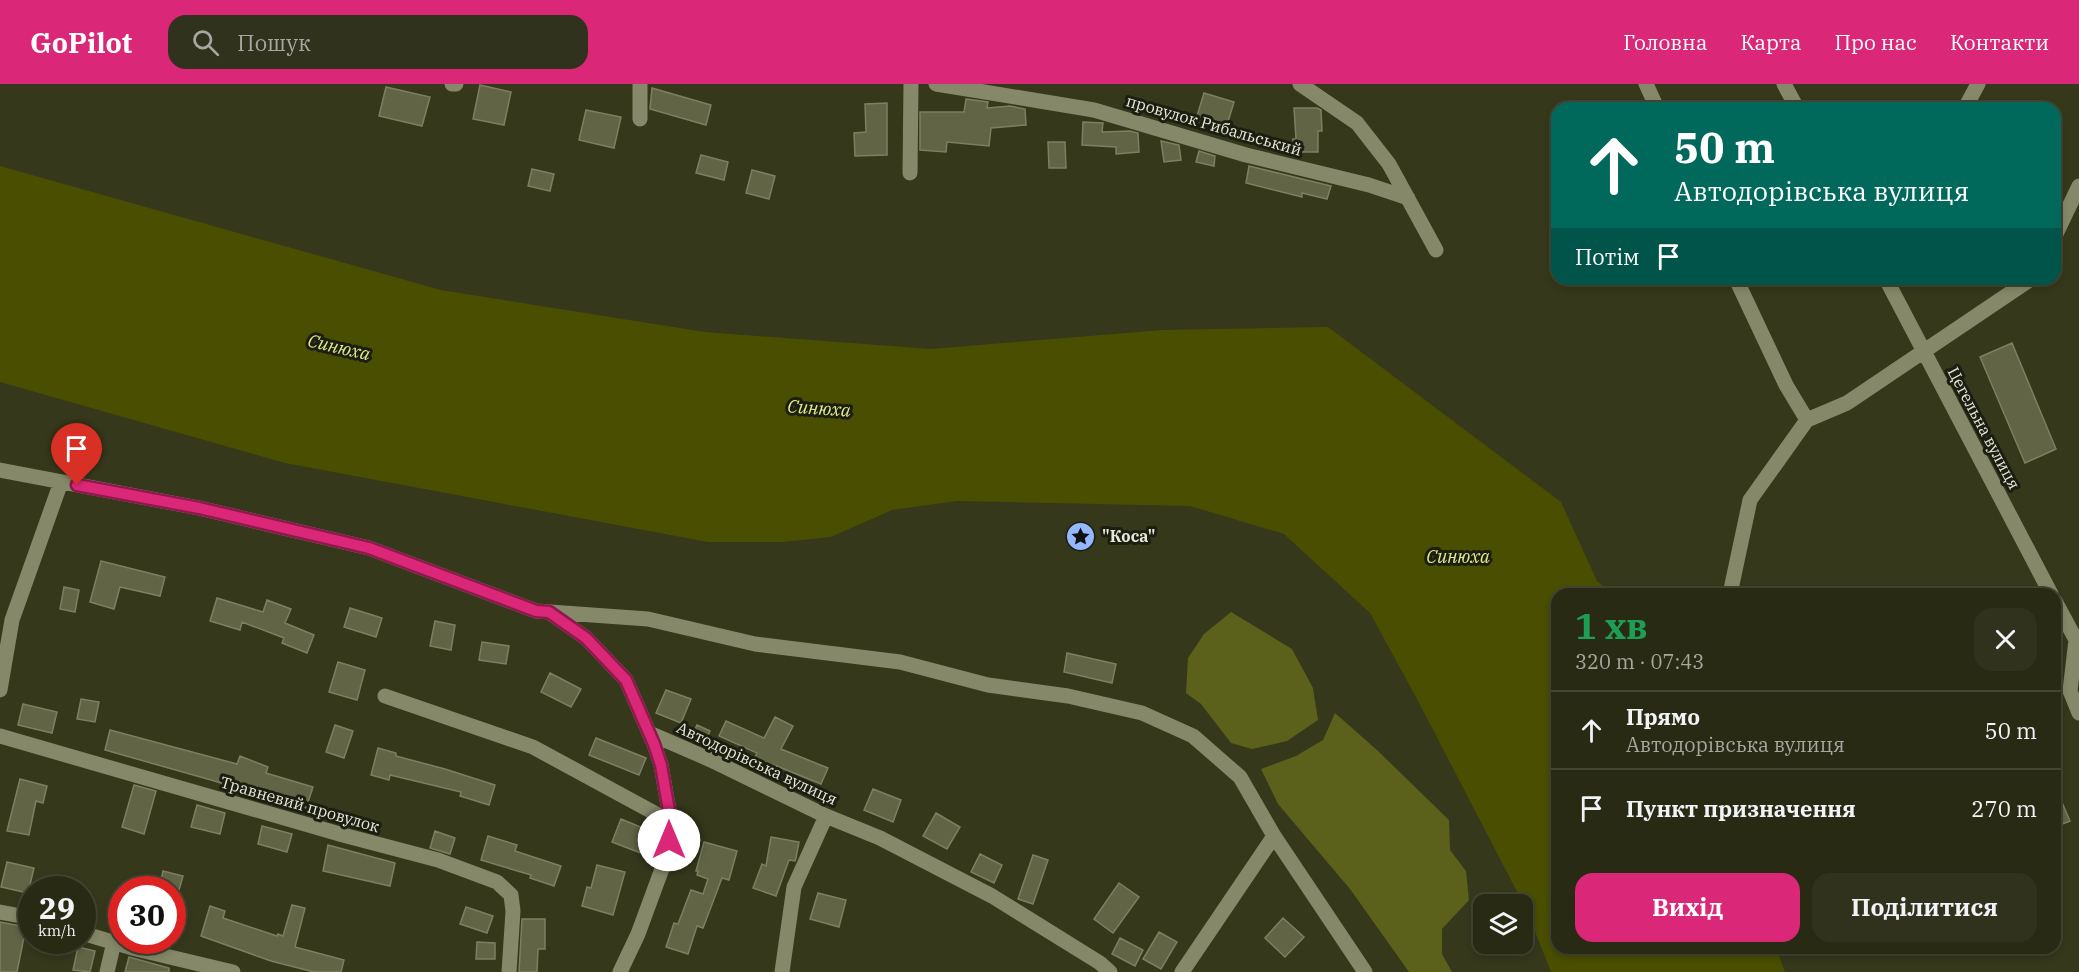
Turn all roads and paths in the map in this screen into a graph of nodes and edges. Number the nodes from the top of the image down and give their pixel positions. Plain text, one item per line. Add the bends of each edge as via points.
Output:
1 (452, 84) edge
2 (456, 84) edge
3 (640, 84) edge
4 (911, 84) edge
5 (936, 84) edge
6 (1300, 84) edge
7 (1646, 84) edge
8 (1784, 84) edge
9 (1978, 84) edge
10 (1654, 102) edge
11 (1794, 102) edge
12 (1968, 102) edge
13 (640, 119) dead end
14 (910, 173) dead end
15 (2079, 186) edge
16 (1408, 198) junction
17 (2061, 224) edge
18 (1436, 250) dead end
19 (1739, 285) edge
20 (1889, 285) edge
21 (2022, 285) edge
22 (1923, 353) junction
23 (1807, 420) junction
24 (0, 470) edge
25 (61, 482) junction
26 (1731, 588) edge
27 (2049, 588) edge
28 (549, 612) junction
29 (2061, 612) edge
30 (0, 690) edge
31 (386, 696) dead end
32 (2079, 713) edge
33 (649, 733) junction
34 (0, 736) edge
35 (826, 816) junction
36 (671, 822) junction
37 (1274, 836) junction
38 (0, 912) edge
39 (18, 915) edge
40 (111, 954) edge
41 (162, 954) edge
42 (107, 972) edge
43 (233, 972) edge
44 (509, 972) edge
45 (620, 972) edge
46 (782, 972) edge
47 (1110, 972) edge
48 (1182, 972) edge
49 (1365, 972) edge

1 - 2 street
3 - 13 street
4 - 14 street
5 - 16 street, провулок Рибальський via 1094,110
6 - 16 street via 1357,123 1389,164
7 - 10 street
8 - 11 street
9 - 12 street
15 - 17 street
16 - 18 street
19 - 23 street
20 - 22 street, Цегельна вулиця
21 - 22 street
22 - 23 street via 1847,403
22 - 27 street, Цегельна вулиця
23 - 26 street via 1750,500
24 - 25 street, Автодорівська вулиця
25 - 28 street, Автодорівська вулиця via 199,508 369,548 536,611
25 - 30 street via 12,620
28 - 33 street, Автодорівська вулиця via 586,638 626,680
28 - 37 street via 648,619 755,644 900,662 988,685 1068,696 1142,713 1193,736 1240,777
29 - 32 street via 2076,640 2070,691
31 - 36 street via 533,747
33 - 35 street, Автодорівська вулиця
33 - 36 street via 661,765
34 - 44 street, Травневий провулок via 438,860 497,882 511,895
35 - 46 street via 794,887
35 - 47 street, Автодорівська вулиця via 880,838 992,896
36 - 45 street via 666,858 653,898
37 - 48 street
37 - 49 street
38 - 39 street
40 - 42 street
41 - 43 street

